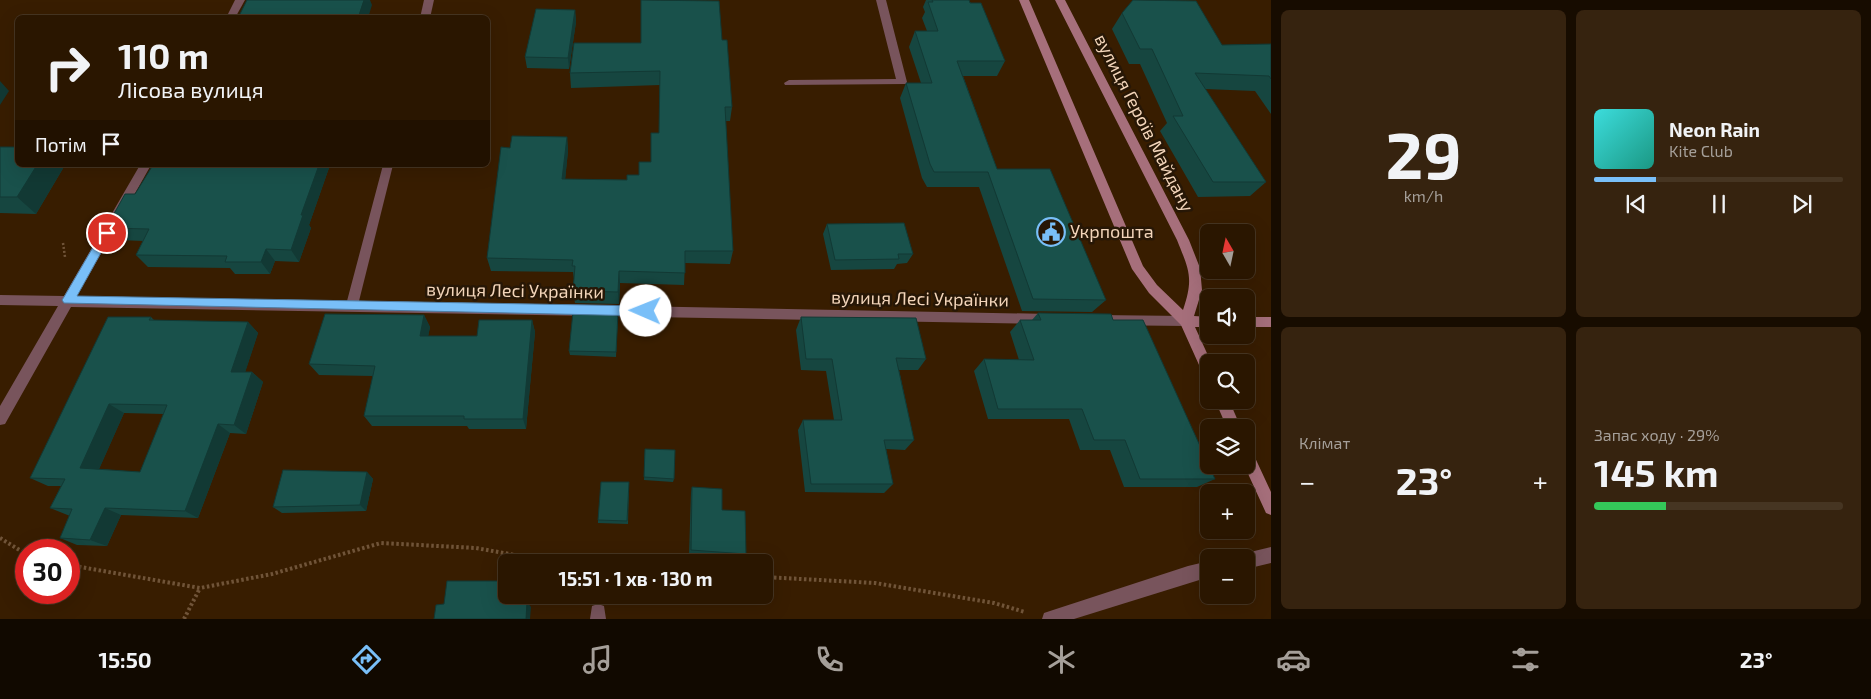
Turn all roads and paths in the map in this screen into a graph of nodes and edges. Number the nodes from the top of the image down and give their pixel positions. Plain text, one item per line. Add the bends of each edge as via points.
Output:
1 (240, 0) edge
2 (429, 0) edge
3 (881, 0) edge
4 (1024, 0) edge
5 (1060, 0) edge
6 (232, 15) edge
7 (426, 15) edge
8 (789, 83) dead end
9 (145, 167) edge
10 (387, 167) edge
11 (0, 300) edge
12 (68, 300) junction
13 (352, 305) junction
14 (1067, 319) edge
15 (1086, 319) edge
16 (1186, 322) junction
17 (1200, 322) edge
18 (1255, 322) edge
19 (1271, 322) edge
20 (1201, 354) edge
21 (0, 418) edge
22 (1255, 473) edge
23 (1271, 508) edge
24 (0, 538) edge
25 (15, 547) edge
26 (508, 554) edge
27 (1271, 555) edge
28 (1255, 559) edge
29 (80, 568) edge
30 (1200, 571) edge
31 (773, 577) edge
32 (200, 588) junction
33 (184, 619) edge
34 (1050, 619) edge

1 - 6 street
2 - 7 street
3 - 8 street via 902,82
4 - 16 street via 1138,269
5 - 16 street, вулиця Героїв Майдану via 1184,240 1194,268 1196,290
9 - 12 street
10 - 13 street
11 - 12 street, вулиця Лесі Українки
12 - 13 street, вулиця Лесі Українки
12 - 21 street
13 - 14 street, вулиця Лесі Українки
15 - 16 street
16 - 17 street
16 - 20 street
18 - 19 street
22 - 23 street
24 - 25 path
26 - 32 path via 476,548 381,542 272,574
27 - 28 street
29 - 32 path
30 - 34 street
31 - 34 path via 875,583 994,603
32 - 33 path

